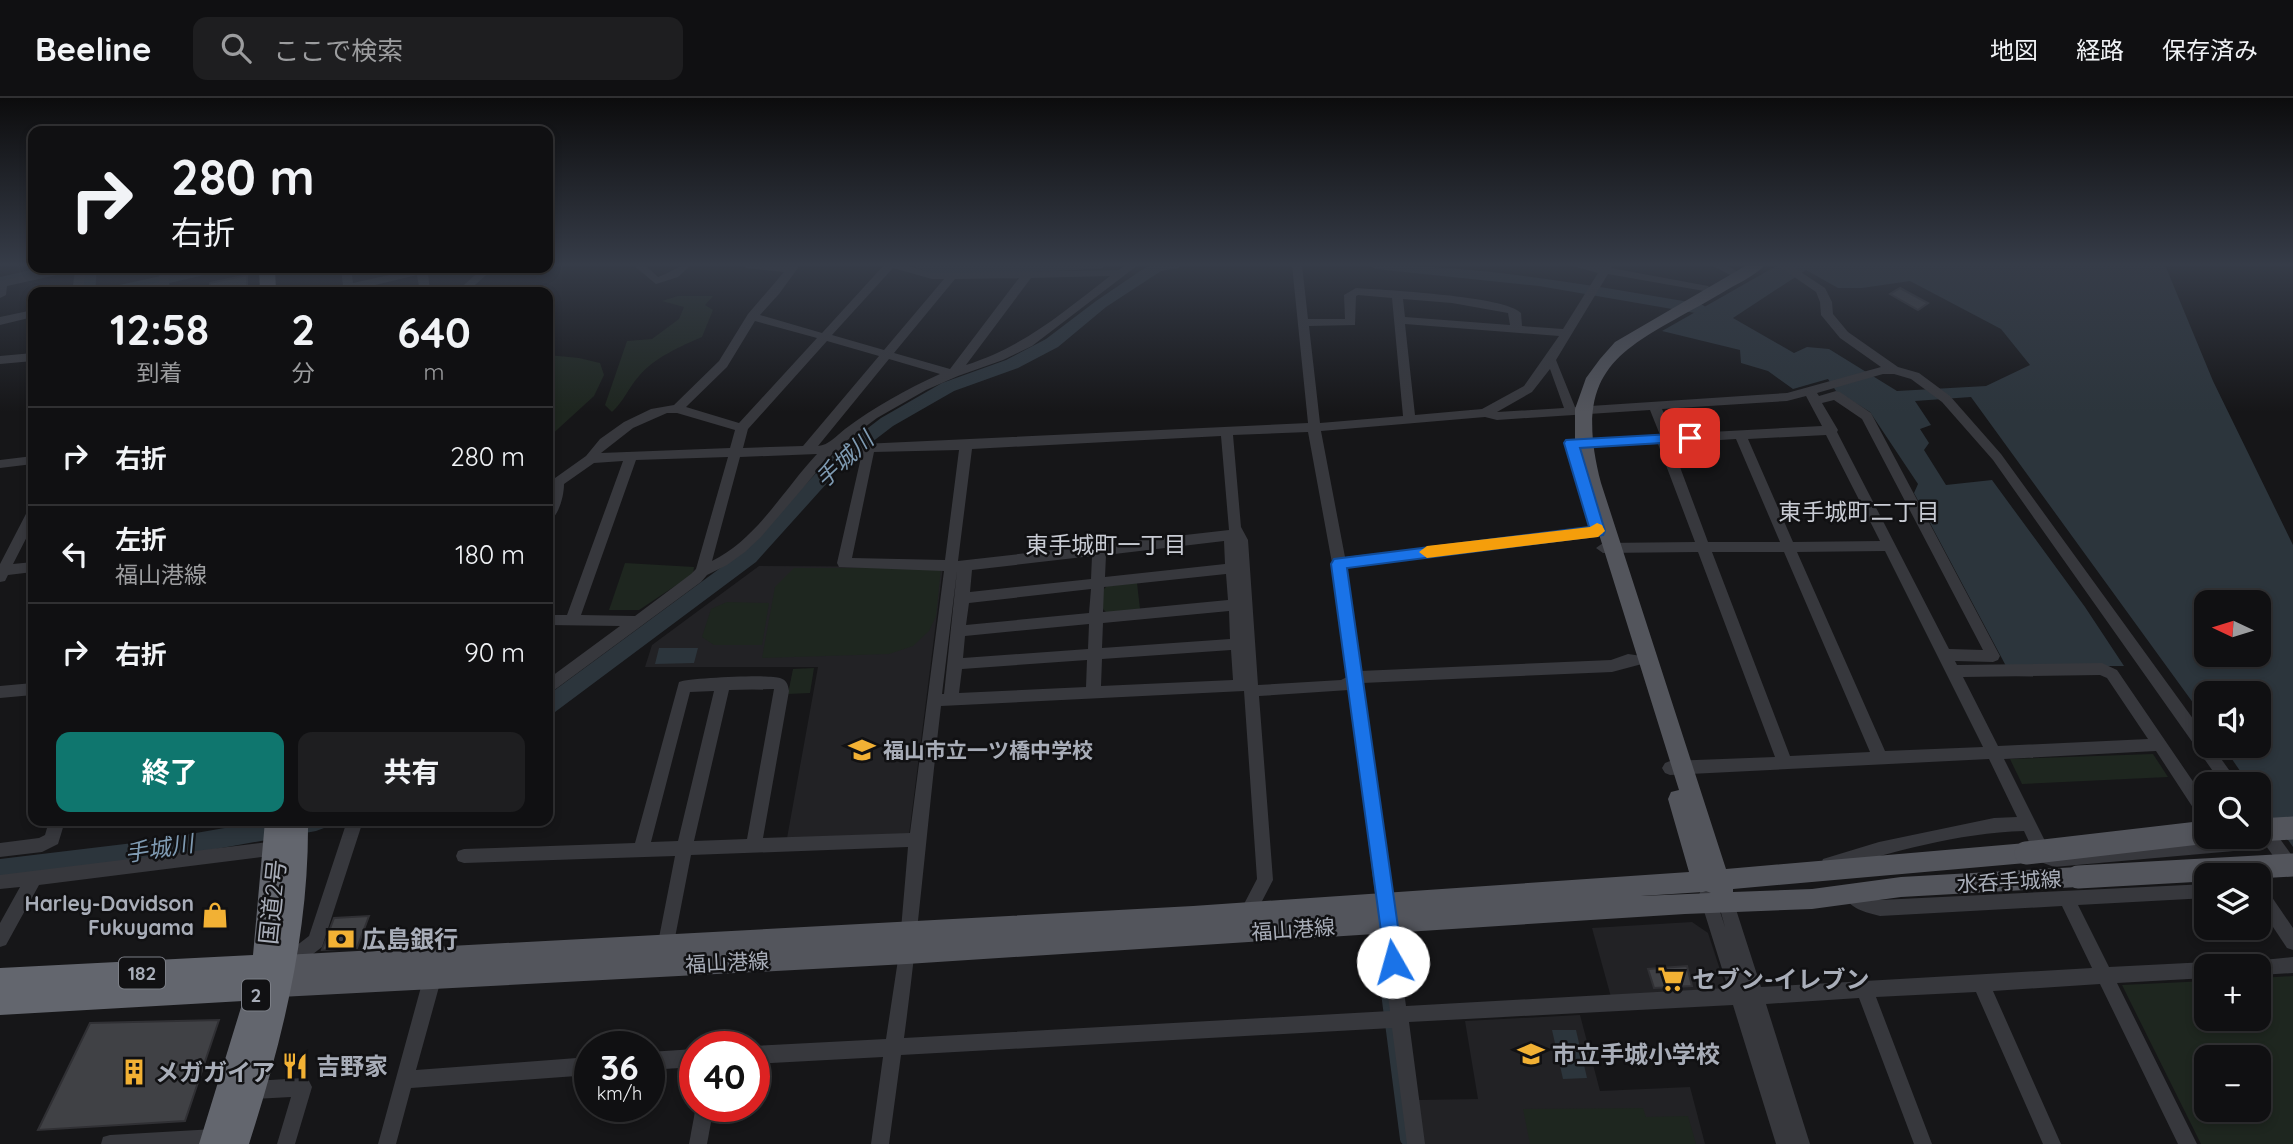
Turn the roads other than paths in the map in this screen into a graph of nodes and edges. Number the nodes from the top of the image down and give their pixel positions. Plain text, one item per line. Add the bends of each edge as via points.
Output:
1 (754, 314) edge
2 (846, 314) edge
3 (920, 314) edge
4 (998, 314) edge
5 (1067, 314) edge
6 (1303, 314) edge
7 (1351, 314) edge
8 (1399, 314) edge
9 (1515, 314) edge
10 (1578, 314) edge
11 (1667, 314) edge
12 (1827, 314) edge
13 (28, 315) edge
14 (752, 316) junction
15 (1400, 320) junction
16 (0, 321) edge
17 (1304, 323) junction
18 (1516, 327) junction
19 (1565, 333) junction
20 (824, 337) junction
21 (886, 355) junction
22 (28, 357) edge
23 (0, 360) edge
24 (1550, 360) junction
25 (1894, 370) junction
26 (953, 374) junction
27 (1813, 396) junction
28 (1654, 406) junction
29 (677, 409) junction
30 (1577, 411) junction
31 (1485, 413) junction
32 (1409, 419) junction
33 (1316, 427) junction
34 (742, 428) junction
35 (1832, 430) junction
36 (1227, 431) junction
37 (1740, 435) junction
38 (1665, 439) junction
39 (1576, 443) junction
40 (966, 445) junction
41 (867, 448) junction
42 (833, 449) junction
43 (807, 450) junction
44 (735, 452) junction
45 (631, 456) junction
46 (590, 460) junction
47 (28, 461) edge
48 (0, 464) edge
49 (553, 486) edge
50 (553, 504) edge
51 (28, 522) edge
52 (1234, 534) junction
53 (1605, 542) junction
54 (1889, 545) junction
55 (1703, 547) junction
56 (1789, 548) junction
57 (1099, 551) junction
58 (1339, 564) junction
59 (958, 566) junction
60 (28, 568) edge
61 (1233, 568) junction
62 (702, 571) junction
63 (1, 573) edge
64 (1097, 583) junction
65 (963, 598) junction
66 (1235, 605) junction
67 (1096, 618) junction
68 (553, 620) edge
69 (572, 620) junction
70 (637, 621) junction
71 (959, 631) junction
72 (1238, 644) junction
73 (1094, 654) junction
74 (1945, 655) junction
75 (1637, 660) junction
76 (955, 664) junction
77 (1953, 671) junction
78 (1354, 681) junction
79 (553, 683) edge
80 (723, 684) junction
81 (1248, 687) junction
82 (28, 689) edge
83 (0, 692) edge
84 (1093, 693) junction
85 (951, 699) junction
86 (934, 700) junction
87 (2159, 745) junction
88 (1993, 752) junction
89 (1881, 759) junction
90 (1785, 763) junction
91 (1676, 768) junction
92 (2222, 772) edge
93 (2194, 796) edge
94 (2028, 824) junction
95 (56, 826) edge
96 (353, 826) edge
97 (2293, 828) edge
98 (2271, 829) edge
99 (285, 834) edge
100 (2194, 834) edge
101 (2271, 839) edge
102 (917, 840) junction
103 (2194, 844) edge
104 (754, 846) junction
105 (0, 850) edge
106 (684, 850) junction
107 (641, 851) junction
108 (464, 856) dead end
109 (2293, 868) edge
110 (1813, 874) junction
111 (34, 878) junction
112 (0, 882) edge
113 (1714, 892) junction
114 (2194, 892) edge
115 (1851, 894) junction
116 (2067, 900) junction
117 (2271, 910) edge
118 (1254, 914) junction
119 (1387, 914) junction
120 (0, 939) edge
121 (2293, 942) edge
122 (908, 943) junction
123 (665, 948) junction
124 (2293, 965) edge
125 (2271, 966) edge
126 (2194, 972) edge
127 (433, 976) junction
128 (2105, 976) junction
129 (271, 977) junction
130 (0, 980) edge
131 (1981, 984) junction
132 (1866, 990) junction
133 (1747, 996) junction
134 (0, 1002) edge
135 (1399, 1017) junction
136 (892, 1048) junction
137 (770, 1054) edge
138 (574, 1067) edge
139 (404, 1080) junction
140 (253, 1090) junction
141 (702, 1122) edge
142 (221, 1142) edge
143 (110, 1144) edge
144 (286, 1144) edge
145 (387, 1144) edge
146 (698, 1144) edge
147 (880, 1144) edge
148 (1416, 1144) edge
149 (1785, 1144) edge
150 (1801, 1144) edge
151 (1923, 1144) edge
152 (2052, 1144) edge
153 (2188, 1144) edge

1 - 14 street
2 - 20 street
3 - 21 street
4 - 26 street
5 - 26 street via 1012,352
6 - 17 street
7 - 17 street via 1351,321
8 - 15 street
9 - 18 street
10 - 19 street
11 - 30 main road via 1620,346 1603,364
12 - 25 street via 1839,330
13 - 16 street
14 - 20 street
14 - 29 street via 723,363
15 - 18 street
15 - 32 street
17 - 33 street
18 - 19 street
19 - 24 street
20 - 21 street
20 - 34 street
21 - 26 street
21 - 43 street
22 - 23 street
24 - 30 street
24 - 31 street via 1528,389
25 - 27 street via 1829,385
25 - 92 street via 1915,376 1947,399 1997,457
26 - 42 street via 904,398
27 - 28 street
27 - 35 street
27 - 74 street via 1836,395 1867,416 1993,656
28 - 30 street
28 - 38 street via 1667,433
29 - 34 street
29 - 46 street via 639,417 596,450
30 - 31 street
30 - 39 main road
31 - 32 street
32 - 33 street
33 - 36 street
33 - 58 street
34 - 44 street
35 - 37 street
35 - 54 street
36 - 40 street
36 - 52 street
37 - 38 street
37 - 56 street
38 - 39 street
38 - 55 street
39 - 53 main road
40 - 41 street
40 - 59 street
41 - 42 street
41 - 59 street via 844,563
42 - 43 street
42 - 62 street via 750,538
43 - 44 street
44 - 45 street
44 - 62 street
45 - 46 street
45 - 69 street
46 - 49 street
47 - 48 street
49 - 50 street via 558,492
51 - 63 street
52 - 57 street
52 - 61 street
52 - 81 street via 1241,540
53 - 55 street
53 - 58 street
53 - 75 main road
53 - 91 main road
54 - 56 street
54 - 74 street
55 - 56 street
55 - 90 street
56 - 89 street
57 - 59 street
57 - 64 street
58 - 78 street
59 - 65 street
59 - 86 street
60 - 63 street
61 - 64 street
61 - 66 street
62 - 70 street
64 - 65 street
64 - 67 street
65 - 71 street
66 - 67 street
66 - 72 street
67 - 71 street
67 - 73 street
68 - 69 street
69 - 70 street
70 - 79 street
71 - 76 street
72 - 73 street
72 - 81 street
73 - 76 street
73 - 84 street
74 - 77 street
75 - 78 street via 1612,666 1362,676
75 - 91 main road
76 - 85 street
77 - 87 street via 2102,670 2112,674
77 - 88 street
78 - 81 street via 1343,686
78 - 119 street
80 - 104 street via 782,686
80 - 106 street
80 - 107 street via 684,687
81 - 84 street
81 - 118 street via 1265,880 1254,898
82 - 83 street
84 - 85 street
85 - 86 street
86 - 102 street
87 - 88 street
87 - 93 street
88 - 89 street
88 - 94 street
89 - 90 street
90 - 91 street
91 - 113 main road
94 - 103 street via 2043,856 2054,860
94 - 110 street via 1994,825 1879,849 1832,862
95 - 105 street via 52,839 42,845
96 - 129 street via 316,942
97 - 98 main road, bridge
99 - 111 street
99 - 129 highway, 国道2号 / 2 via 270,933
100 - 110 main road, 水呑手城線, bridge
101 - 109 street
102 - 104 street
102 - 122 street
104 - 106 street
106 - 107 street
106 - 123 street
107 - 108 street
109 - 115 main road, 水呑手城線, bridge via 1901,887
110 - 113 main road, 水呑手城線
111 - 112 street
111 - 120 street
113 - 115 main road, 水呑手城線 via 1812,899
113 - 119 main road, 福山港線
113 - 133 street
114 - 116 street
115 - 116 street via 1863,904 1880,908
116 - 128 street
117 - 121 street
118 - 119 main road, 福山港線
118 - 122 main road, 福山港線
119 - 122 main road, 福山港線
119 - 135 street
122 - 123 main road, 福山港線
122 - 127 main road, 福山港線
122 - 136 street
123 - 129 main road, 福山港線
124 - 125 street
126 - 128 street
127 - 129 main road, 福山港線
127 - 139 street
128 - 131 street
128 - 153 street
129 - 130 highway, 182
129 - 134 highway, 182
129 - 140 highway, 国道2号 / 2 via 272,1027
129 - 142 highway, 国道2号 / 2 via 249,1030
131 - 132 street
131 - 152 street
132 - 133 street
132 - 151 street
133 - 135 street
133 - 149 street
133 - 150 street
135 - 136 street
135 - 148 street
136 - 137 street
136 - 147 street
138 - 139 street
139 - 145 street
140 - 142 highway, 国道2号 / 2
140 - 144 street via 303,1087
141 - 146 street
142 - 143 street

